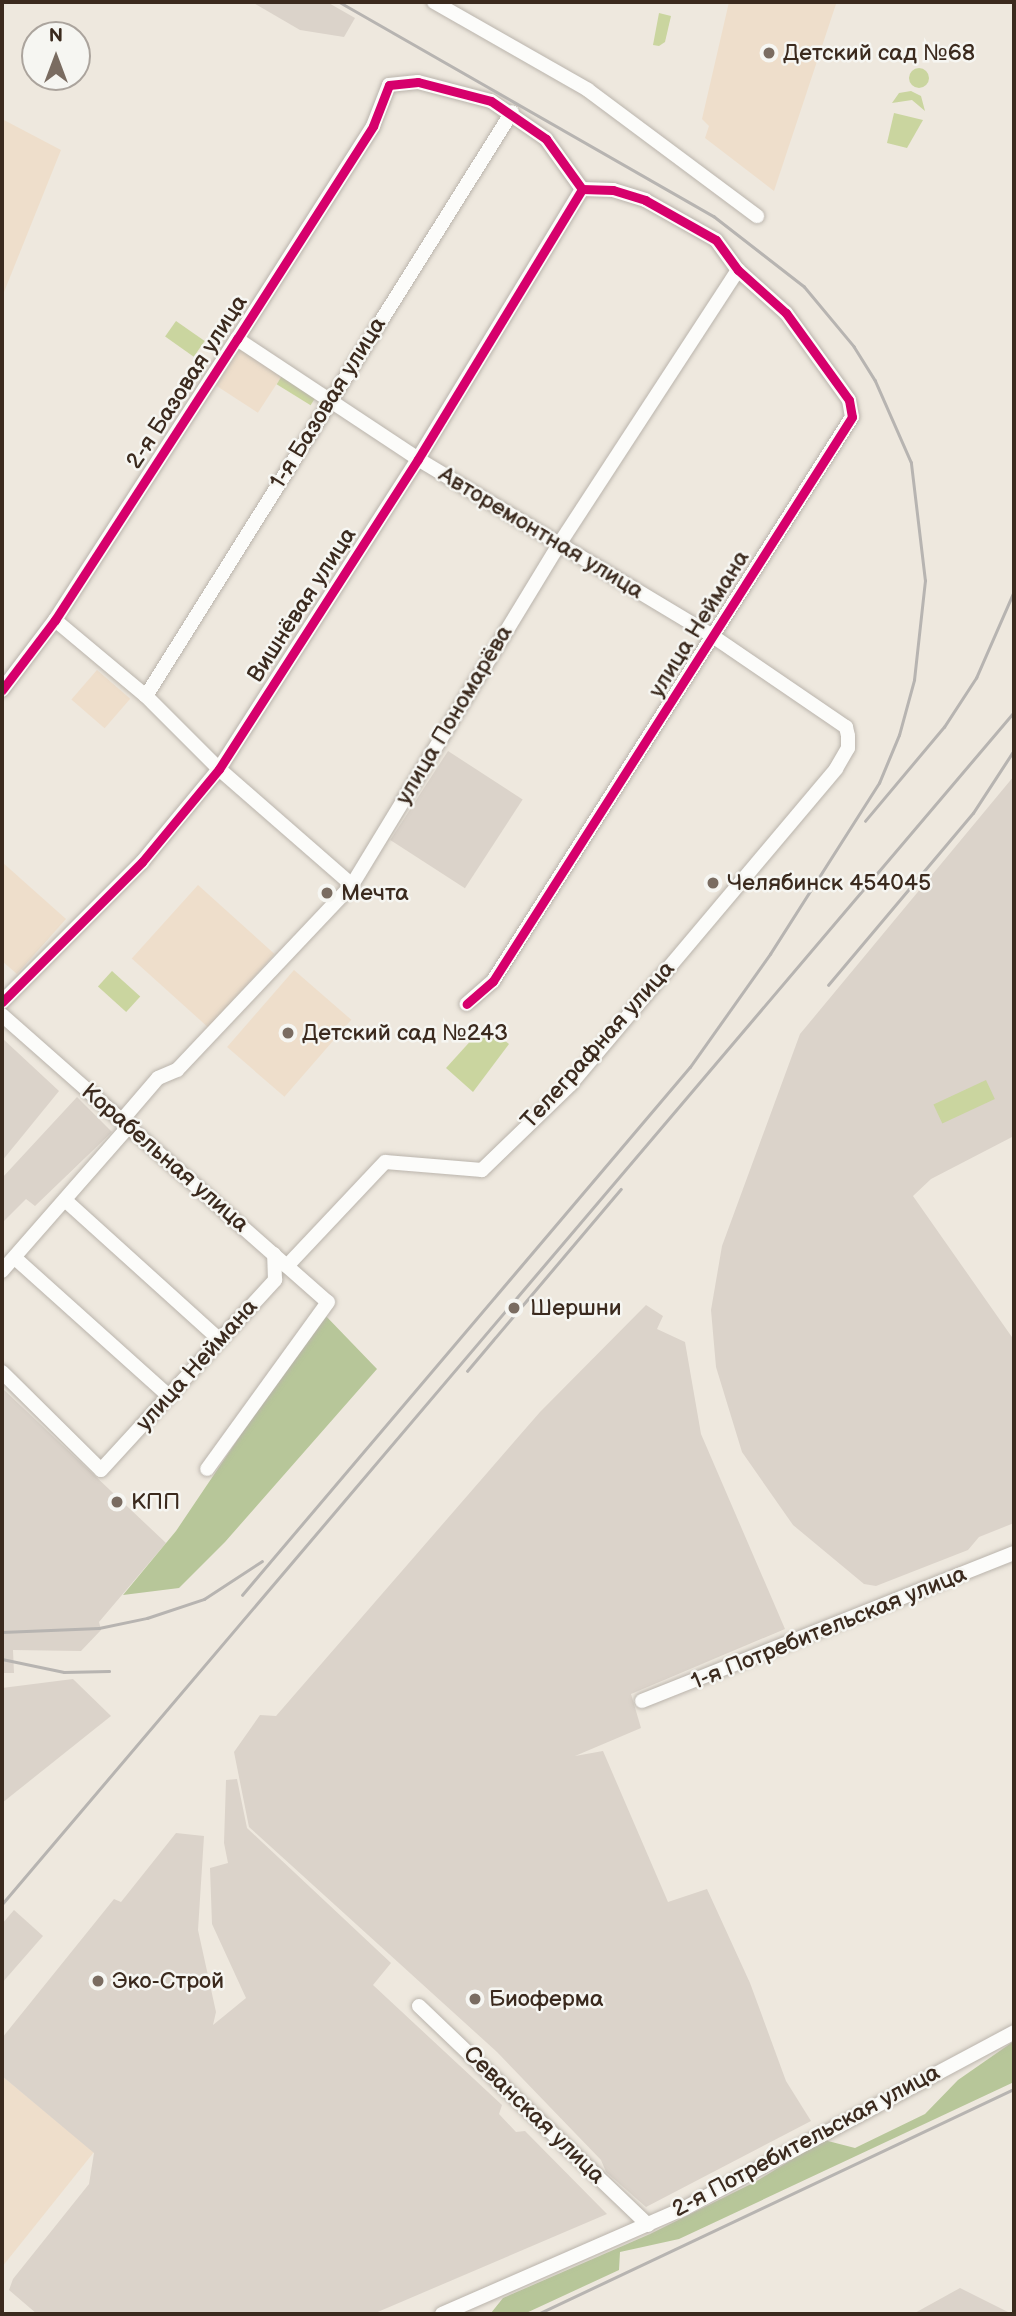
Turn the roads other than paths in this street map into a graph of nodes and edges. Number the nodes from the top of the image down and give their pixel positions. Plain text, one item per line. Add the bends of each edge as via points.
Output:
1 (433, 2) edge
2 (512, 112) junction
3 (582, 189) junction
4 (757, 216) dead end
5 (738, 270) junction
6 (237, 339) junction
7 (330, 400) junction
8 (418, 459) junction
9 (560, 543) junction
10 (55, 620) junction
11 (714, 637) junction
12 (2, 690) edge
13 (146, 696) junction
14 (846, 727) joint
15 (219, 769) junction
16 (352, 885) junction
17 (2, 1002) edge
18 (467, 1004) dead end
19 (2, 1016) edge
20 (126, 1123) junction
21 (65, 1200) junction
22 (274, 1254) junction
23 (15, 1258) junction
24 (288, 1266) junction
25 (2, 1271) edge
26 (220, 1340) junction
27 (2, 1372) edge
28 (169, 1396) junction
29 (207, 1469) dead end
30 (1014, 1552) edge
31 (642, 1701) dead end
32 (419, 2006) dead end
33 (1014, 2032) edge
34 (648, 2225) junction
35 (442, 2314) edge

1 - 4 street via 588,90
2 - 3 street via 546,139
2 - 6 street, 2-я Базовая улица via 491,101 418,82 389,85 373,126
2 - 7 street, 1-я Базовая улица
3 - 5 street via 613,190 680,217 716,240
3 - 8 street, Вишнёвая улица
5 - 9 street, улица Пономарёва
5 - 11 street, улица Неймана via 786,313 853,409
6 - 7 street, Авторемонтная улица
6 - 10 street, 2-я Базовая улица
7 - 8 street, Авторемонтная улица
7 - 13 street, 1-я Базовая улица
8 - 9 street, Авторемонтная улица
8 - 15 street, Вишнёвая улица
9 - 11 street, Авторемонтная улица
9 - 16 street, улица Пономарёва
10 - 12 street, 2-я Базовая улица
10 - 13 street
11 - 14 street, Авторемонтная улица
11 - 18 street, улица Неймана via 493,981
13 - 15 street
14 - 24 street, Телеграфная улица via 848,748 836,769 571,1084 482,1170 385,1162
15 - 16 street
15 - 17 street, Вишнёвая улица via 142,862
16 - 20 street, улица Пономарёва via 177,1070 158,1078
19 - 20 street, Корабельная улица
20 - 21 street, улица Пономарёва
20 - 22 street, Корабельная улица
21 - 23 street, улица Пономарёва
21 - 26 street
22 - 24 street, Корабельная улица
22 - 26 street, улица Неймана via 275,1280
23 - 25 street, улица Пономарёва
23 - 28 street
24 - 29 street, Корабельная улица via 328,1302
26 - 28 street, улица Неймана
27 - 28 street, улица Неймана via 101,1470
30 - 31 street, 1-я Потребительская улица
32 - 34 street, Севанская улица
33 - 34 street, 2-я Потребительская улица via 901,2089 755,2173
34 - 35 street, 2-я Потребительская улица

